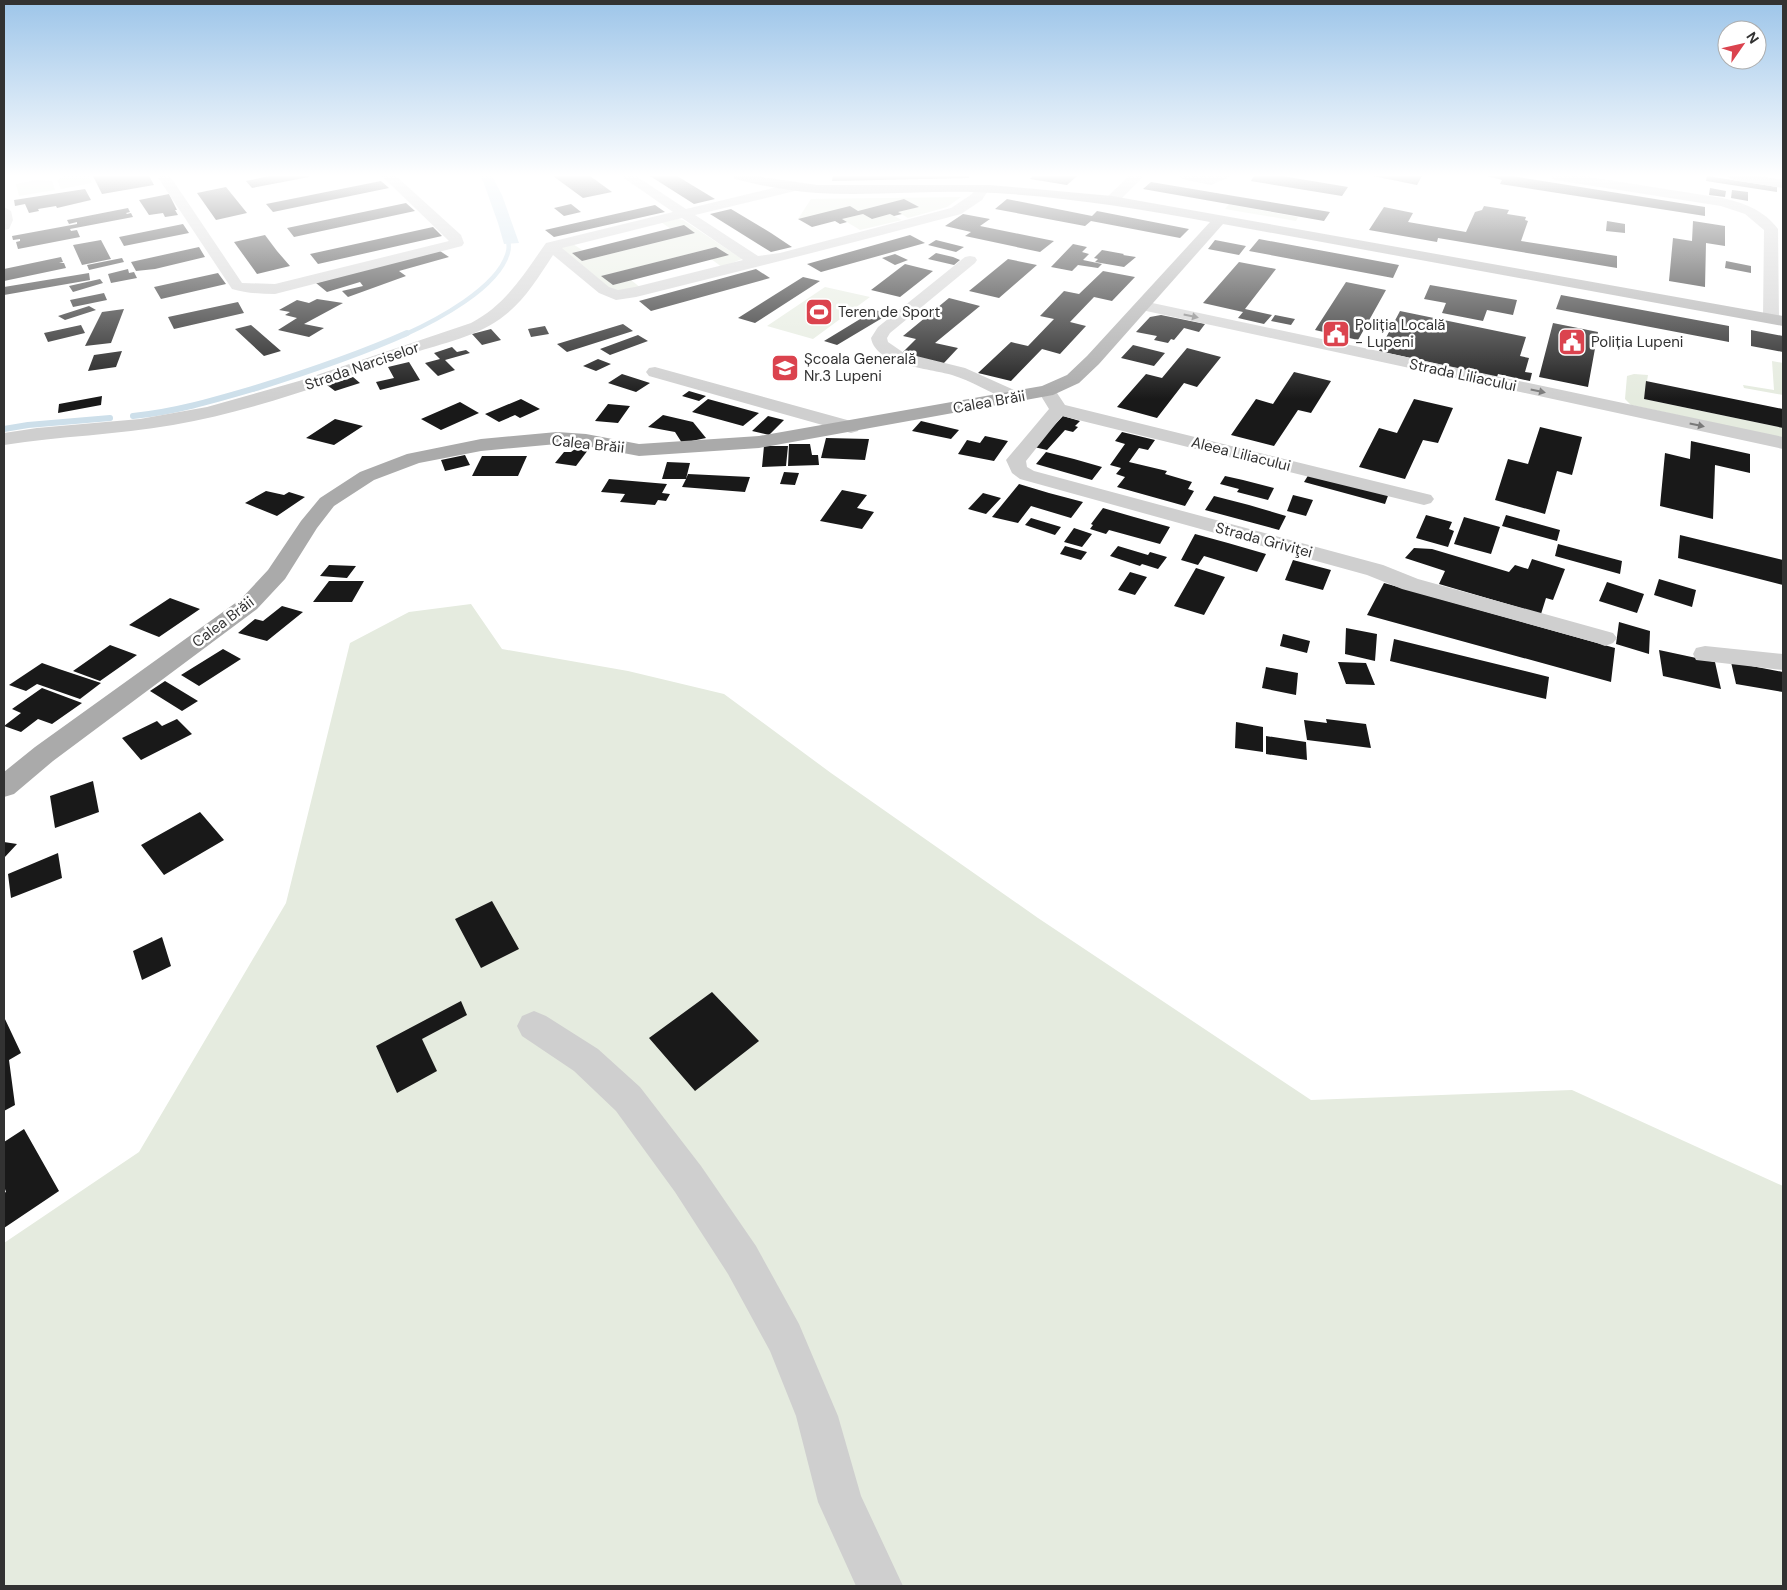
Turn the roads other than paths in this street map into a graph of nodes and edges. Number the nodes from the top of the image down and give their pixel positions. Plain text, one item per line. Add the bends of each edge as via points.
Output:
1 (213, 250) edge
2 (429, 250) edge
3 (548, 250) edge
4 (556, 250) edge
5 (738, 250) edge
6 (807, 250) edge
7 (1192, 250) edge
8 (1392, 250) edge
9 (1777, 250) edge
10 (970, 260) dead end
11 (755, 261) junction
12 (1143, 306) junction
13 (1777, 320) edge
14 (655, 372) dead end
15 (1015, 397) junction
16 (1053, 400) junction
17 (851, 426) junction
18 (4, 439) edge
19 (1783, 443) edge
20 (1424, 500) dead end
21 (1605, 638) dead end
22 (1705, 654) dead end
23 (1783, 662) edge
24 (4, 788) edge
25 (534, 1026) dead end
26 (880, 1586) edge

1 - 2 street via 237,286 251,289 275,289
3 - 18 street, Strada Narciselor via 518,293 488,320 465,332 297,389 215,411 138,426
4 - 11 street via 604,290 616,294 636,292
5 - 11 street
6 - 11 street
7 - 12 main road, Calea Brăii
8 - 13 main road
9 - 13 street
10 - 15 street via 878,338 880,344 898,357 959,372
12 - 16 main road, Calea Brăii
12 -> 19 street, Strada Liliacului
14 - 17 street
15 - 16 main road, Calea Brăii
15 - 17 main road, Calea Brăii
16 - 20 street, Aleea Liliacului
16 - 21 street, Strada Griviţei via 1016,460 1020,472 1368,568 1410,584
17 - 24 main road, Calea Brăii via 759,442 659,450 630,449 572,439 502,443 440,452 382,470 344,489 327,502 277,574 249,604 44,754
22 - 23 street
25 - 26 street via 586,1060 628,1099 688,1179 742,1260 785,1338 817,1416 840,1502

